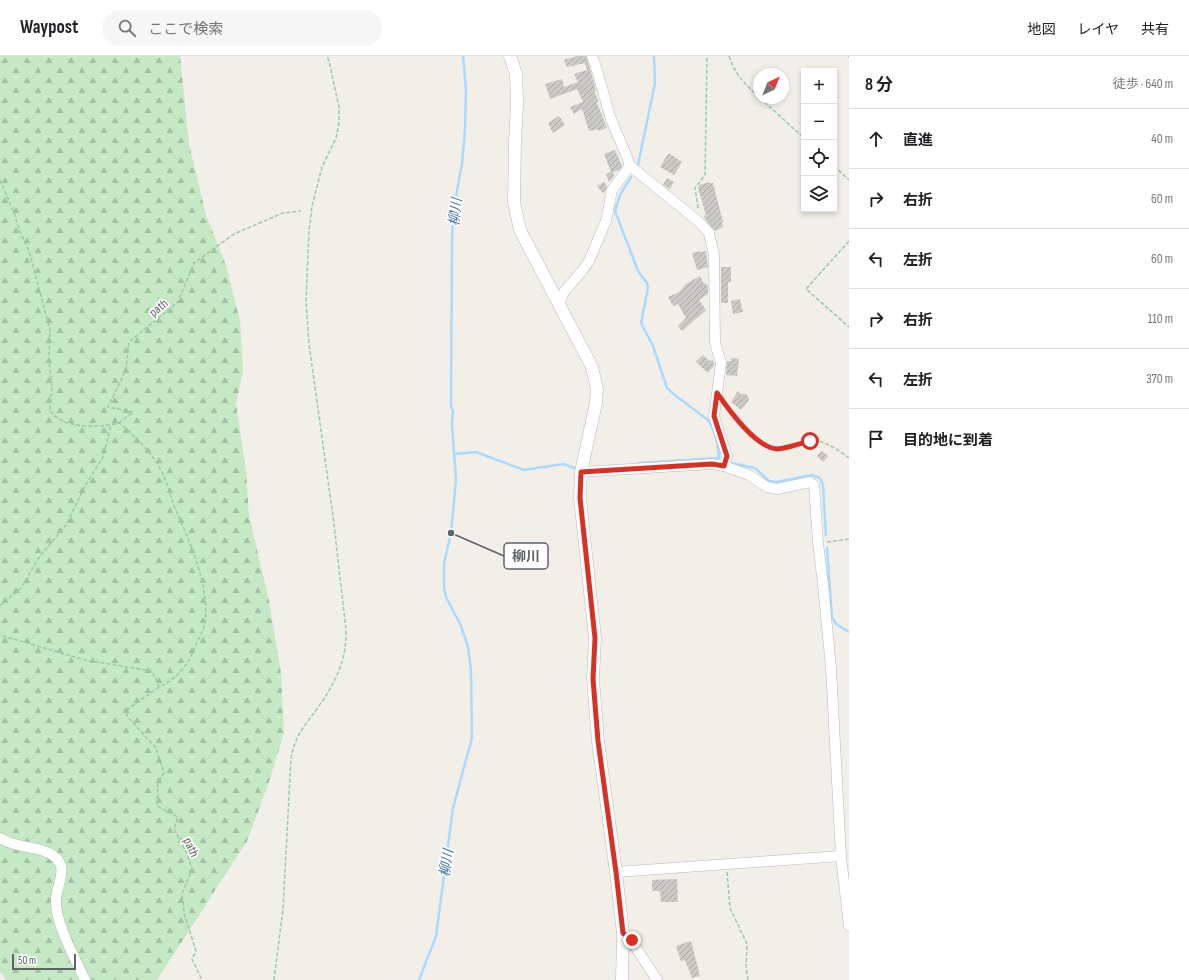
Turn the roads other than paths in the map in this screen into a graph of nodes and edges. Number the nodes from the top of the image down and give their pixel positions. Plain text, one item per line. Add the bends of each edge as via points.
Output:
1 (510, 56) edge
2 (592, 56) edge
3 (630, 166) junction
4 (558, 304) junction
5 (724, 466) junction
6 (581, 472) junction
7 (0, 838) edge
8 (10, 843) junction
9 (0, 848) edge
10 (841, 856) junction
11 (616, 872) junction
12 (849, 926) edge
13 (623, 933) junction
14 (84, 980) edge
15 (622, 980) edge
16 (657, 980) edge

1 - 4 street via 516,74 518,103 514,202 520,230
2 - 3 street via 611,119
3 - 4 street via 612,190 606,221 589,261 564,292
3 - 5 street via 709,233 714,255 715,343 721,363 714,416 727,456
4 - 6 street via 592,367 597,389
5 - 6 street via 712,464
5 - 10 street via 776,489 810,482 814,485 831,668
6 - 11 street via 580,498 595,638 593,679 598,741
7 - 8 street
8 - 9 street
8 - 14 street via 44,851 60,863 62,872 56,899 57,916
10 - 11 street
10 - 12 street
11 - 13 street
13 - 15 street
13 - 16 street via 632,940

